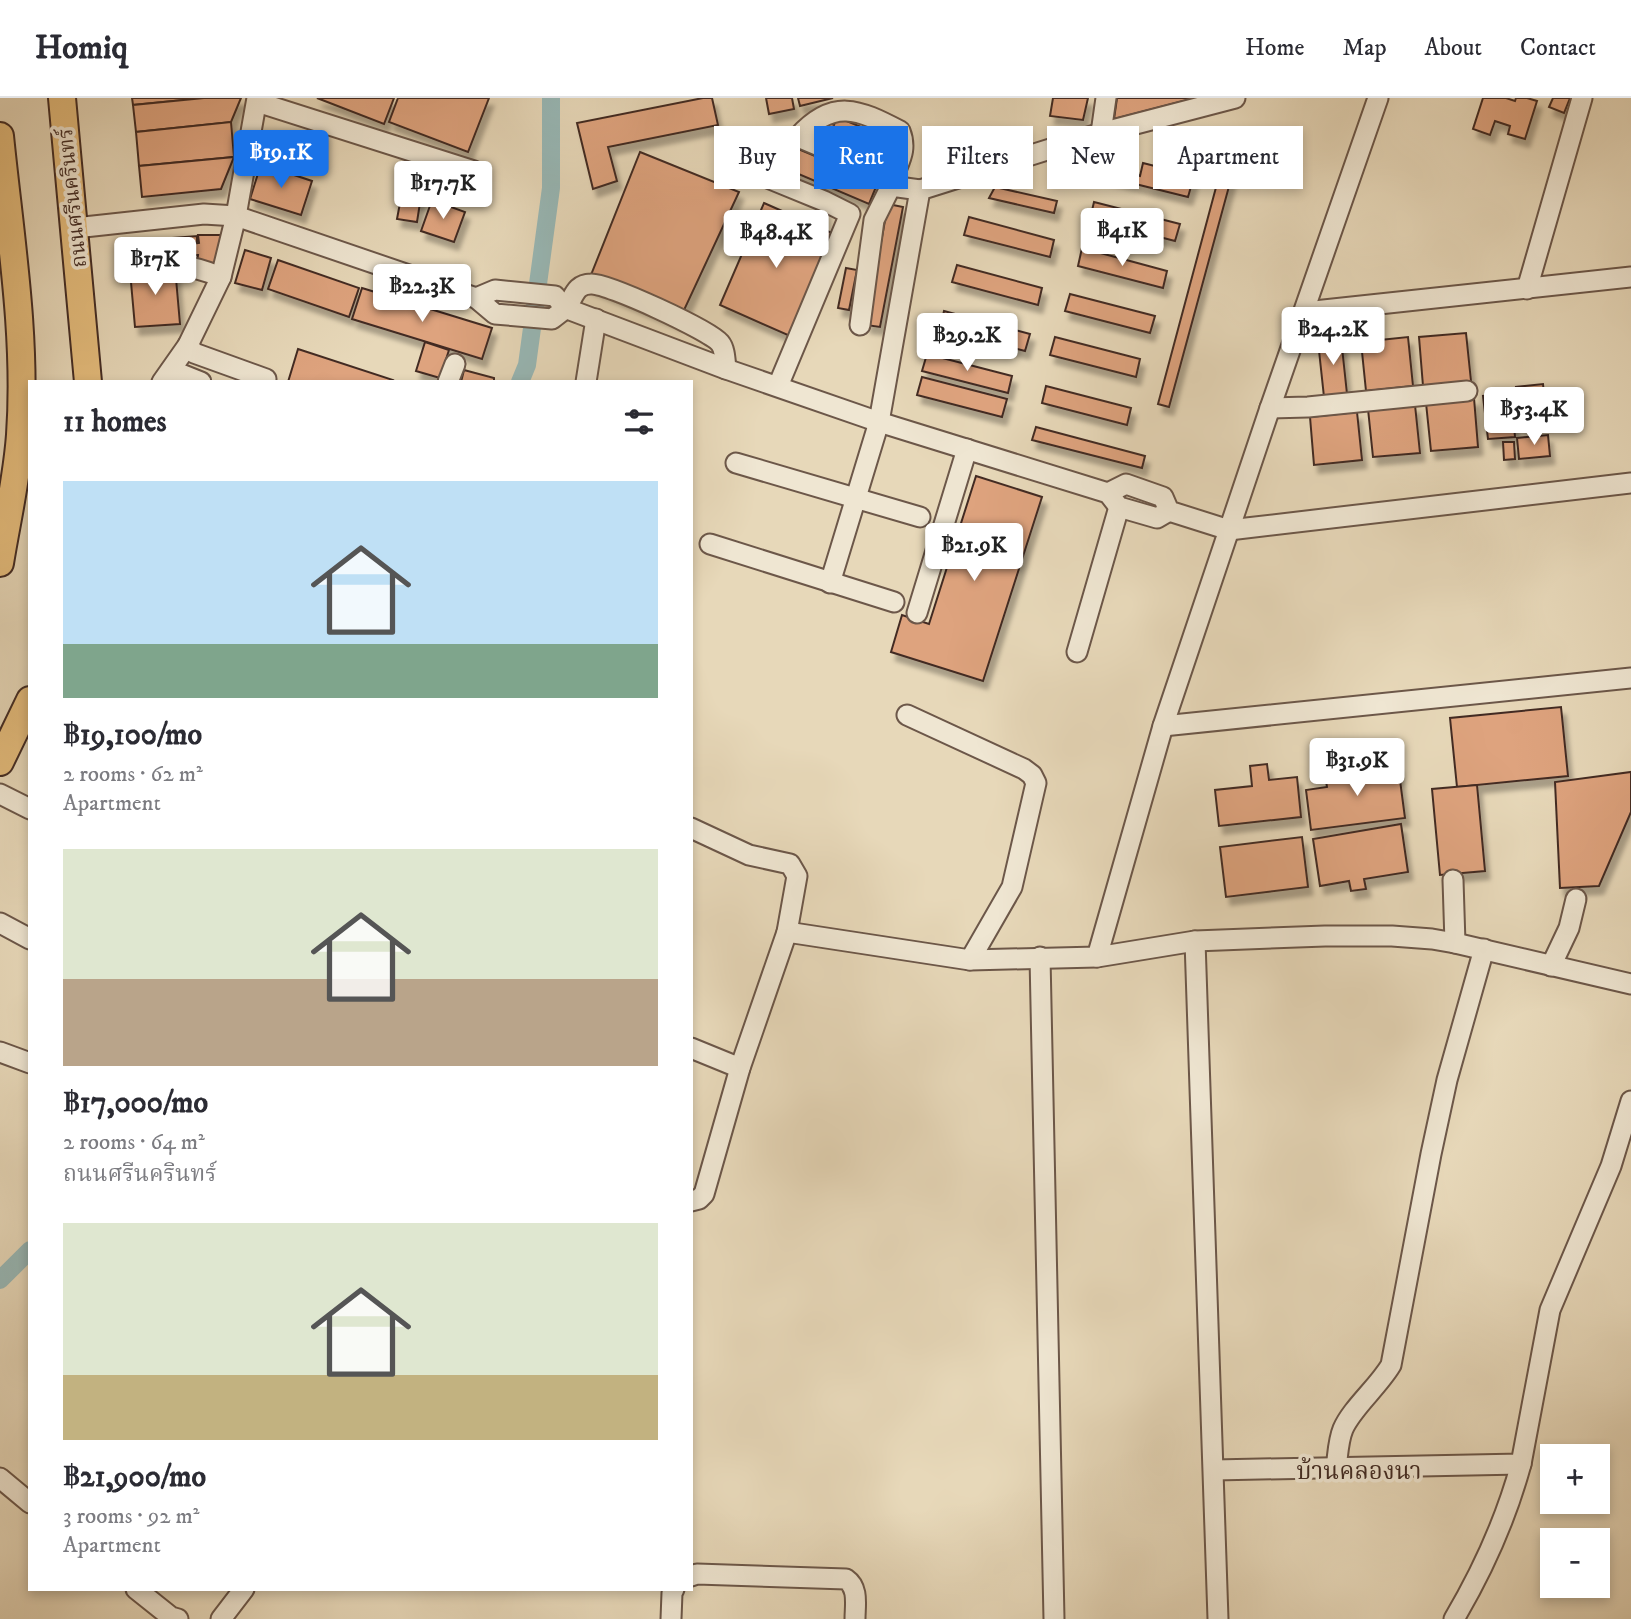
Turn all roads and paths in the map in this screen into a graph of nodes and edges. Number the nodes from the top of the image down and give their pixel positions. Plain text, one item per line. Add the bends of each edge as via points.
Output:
1 (62, 98) edge
2 (1106, 98) edge
3 (1235, 98) edge
4 (1378, 98) edge
5 (1582, 98) edge
6 (257, 100) edge
7 (891, 126) edge
8 (1102, 126) edge
9 (1128, 126) edge
10 (800, 134) edge
11 (0, 136) edge
12 (1047, 150) edge
13 (474, 171) dead end
14 (908, 187) edge
15 (795, 189) edge
16 (889, 189) edge
17 (919, 190) junction
18 (850, 214) junction
19 (236, 216) junction
20 (874, 220) junction
21 (75, 228) junction
22 (132, 268) dead end
23 (221, 277) junction
24 (1631, 277) edge
25 (1527, 289) junction
26 (476, 298) junction
27 (558, 308) junction
28 (1305, 312) junction
29 (596, 319) junction
30 (860, 325) dead end
31 (188, 345) junction
32 (726, 369) junction
33 (167, 376) edge
34 (266, 379) dead end
35 (88, 380) edge
36 (190, 380) edge
37 (586, 380) edge
38 (778, 386) junction
39 (1467, 391) dead end
40 (1269, 408) junction
41 (878, 422) junction
42 (967, 449) junction
43 (736, 463) dead end
44 (8, 471) edge
45 (1631, 483) edge
46 (855, 499) junction
47 (1114, 500) junction
48 (5, 510) edge
49 (920, 517) dead end
50 (1229, 530) junction
51 (710, 544) dead end
52 (1, 552) edge
53 (830, 583) junction
54 (894, 603) dead end
55 (917, 613) dead end
56 (1077, 652) dead end
57 (1631, 678) edge
58 (28, 704) edge
59 (907, 715) dead end
60 (1163, 726) junction
61 (0, 762) edge
62 (0, 794) edge
63 (28, 808) edge
64 (693, 829) edge
65 (1453, 880) dead end
66 (1576, 899) dead end
67 (0, 923) edge
68 (787, 932) junction
69 (28, 938) edge
70 (1195, 942) junction
71 (1455, 943) junction
72 (1484, 949) junction
73 (1040, 957) junction
74 (1097, 957) junction
75 (970, 960) junction
76 (1551, 966) junction
77 (1631, 984) edge
78 (693, 1049) edge
79 (0, 1052) edge
80 (28, 1062) edge
81 (740, 1068) junction
82 (1631, 1101) edge
83 (693, 1200) edge
84 (1521, 1464) junction
85 (1336, 1468) junction
86 (1214, 1470) junction
87 (0, 1478) edge
88 (28, 1501) edge
89 (693, 1575) edge
90 (139, 1591) edge
91 (242, 1591) edge
92 (673, 1591) edge
93 (178, 1619) edge
94 (221, 1619) edge
95 (671, 1619) edge
96 (855, 1619) edge
97 (1054, 1619) edge
98 (1218, 1619) edge
99 (1454, 1619) edge

1 - 21 main road, ถนนศรีนครินทร์
2 - 8 street
3 - 9 street
4 - 28 street
5 - 25 street
6 - 13 street
6 - 19 street
7 - 10 street via 838,108 811,121
11 - 44 main road via 19,338 20,434
12 - 17 street
14 - 17 street
15 - 18 street
16 - 20 street
17 - 41 street
18 - 20 street
18 - 38 street
19 - 21 street via 204,214
19 - 23 street
19 - 26 street
20 - 30 street
21 - 35 main road, ถนนศรีนครินทร์
22 - 23 street via 177,264
23 - 31 street
24 - 25 street
25 - 28 street
26 - 27 street via 495,290
26 - 27 street via 495,314
27 - 29 street
27 - 32 street via 579,287 602,285 712,337 723,348
28 - 40 street
29 - 32 street
29 - 37 street
31 - 33 street
31 - 34 street via 194,353
32 - 38 street
33 - 36 street
38 - 41 street
39 - 40 street
40 - 50 street
41 - 42 street
41 - 46 street
42 - 47 street
42 - 55 street
43 - 46 street
44 - 48 main road
45 - 50 street
46 - 49 street
46 - 53 street
47 - 50 street via 1126,484 1163,497 1169,510
47 - 56 street
48 - 52 main road
50 - 60 street
51 - 53 street
53 - 54 street
57 - 60 street
58 - 61 main road
59 - 75 street via 1024,769 1036,783 1012,887
60 - 74 street
62 - 63 street
64 - 68 street via 749,855 795,869
65 - 71 street
66 - 76 street via 1569,928
67 - 69 street
68 - 75 street
68 - 81 street
70 - 71 street via 1392,936
70 - 74 street
70 - 86 street
71 - 72 street
72 - 76 street
72 - 85 street via 1444,1093 1391,1365 1344,1426
73 - 74 street
73 - 75 street
73 - 97 street
76 - 77 street
78 - 81 street
79 - 80 street
81 - 83 street via 704,1194
82 - 84 street via 1611,1166 1550,1310
84 - 85 street
84 - 99 street via 1508,1508
85 - 86 street
86 - 98 street
87 - 88 street
89 - 96 street via 846,1579 854,1586
90 - 93 street
91 - 94 street
92 - 95 street

